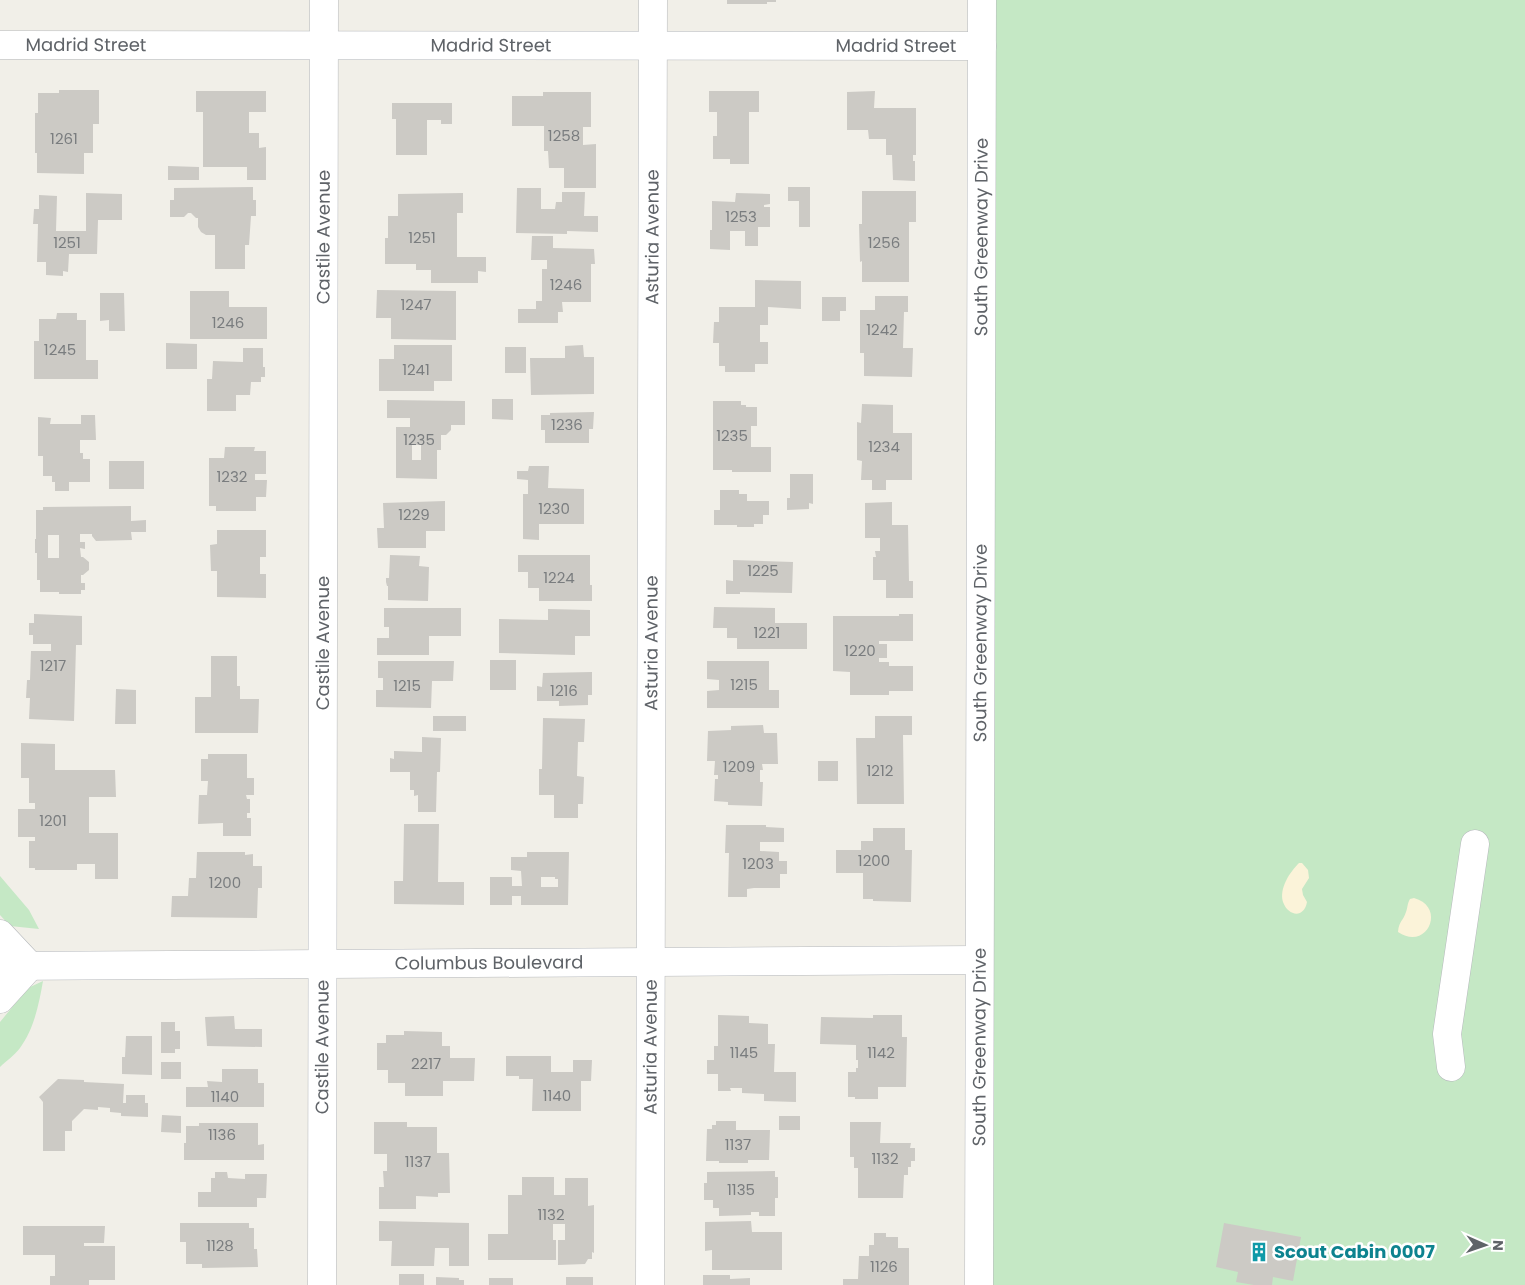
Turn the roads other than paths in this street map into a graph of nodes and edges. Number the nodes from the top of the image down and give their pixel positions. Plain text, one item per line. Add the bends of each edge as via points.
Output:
1 (324, 0) edge
2 (653, 0) edge
3 (982, 0) edge
4 (0, 45) edge
5 (653, 45) junction
6 (324, 46) junction
7 (982, 46) junction
8 (1475, 844) dead end
9 (0, 934) edge
10 (979, 960) junction
11 (651, 962) junction
12 (322, 964) junction
13 (0, 966) edge
14 (30, 966) junction
15 (0, 999) edge
16 (1452, 1066) dead end
17 (322, 1285) edge
18 (650, 1285) edge
19 (979, 1285) edge

1 - 6 street, Castile Avenue
2 - 5 street, Asturia Avenue
3 - 7 street, South Greenway Drive
4 - 6 street, Madrid Street
5 - 6 street, Madrid Street
5 - 7 street, Madrid Street
5 - 11 street, Asturia Avenue
6 - 12 street, Castile Avenue
7 - 10 street, South Greenway Drive
8 - 16 street via 1447,1034
9 - 14 street
10 - 11 street, Columbus Boulevard
10 - 19 street, South Greenway Drive
11 - 12 street, Columbus Boulevard
11 - 18 street, Asturia Avenue
12 - 14 street, Columbus Boulevard
12 - 17 street, Castile Avenue
13 - 14 street, Columbus Boulevard
14 - 15 street

